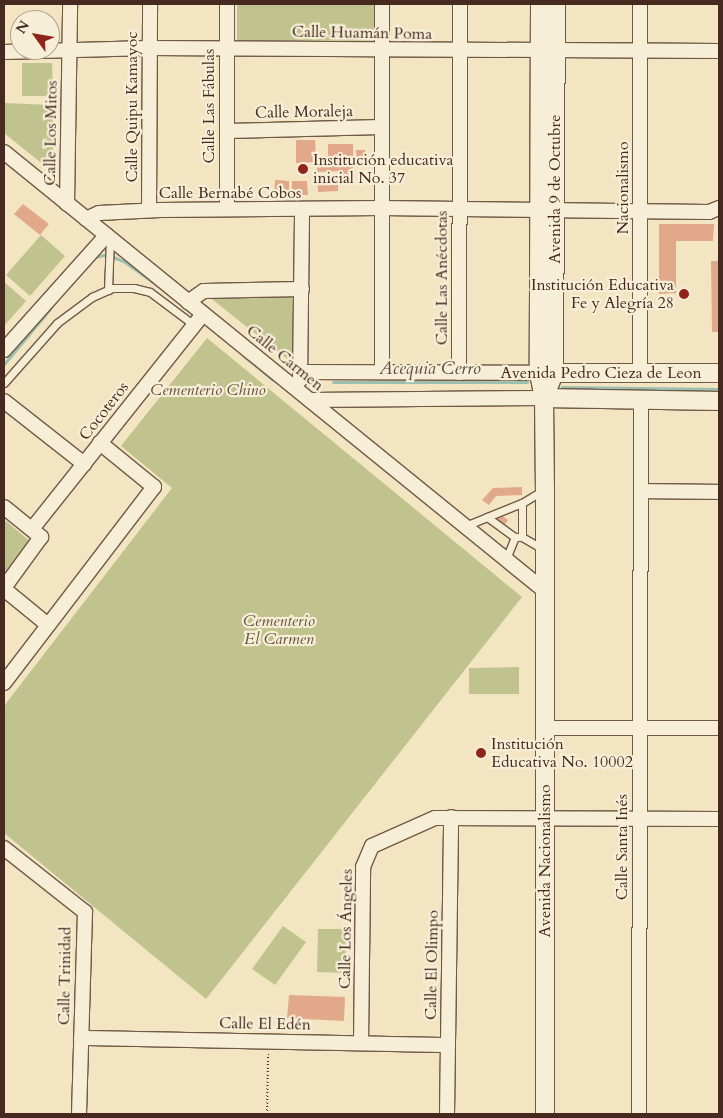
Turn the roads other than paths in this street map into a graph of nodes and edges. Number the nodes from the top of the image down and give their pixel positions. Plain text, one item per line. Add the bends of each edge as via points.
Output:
1 (70, 4) edge
2 (150, 4) edge
3 (226, 4) edge
4 (382, 4) edge
5 (460, 4) edge
6 (540, 4) edge
7 (556, 4) edge
8 (640, 4) edge
9 (150, 48) junction
10 (226, 48) junction
11 (70, 50) junction
12 (382, 51) junction
13 (459, 51) junction
14 (548, 51) junction
15 (640, 51) junction
16 (719, 51) edge
17 (4, 52) edge
18 (381, 128) junction
19 (227, 131) junction
20 (4, 152) edge
21 (67, 204) junction
22 (381, 208) junction
23 (719, 208) edge
24 (227, 209) junction
25 (460, 209) junction
26 (149, 210) junction
27 (302, 210) junction
28 (547, 210) junction
29 (640, 211) junction
30 (86, 219) junction
31 (108, 237) junction
32 (302, 289) junction
33 (108, 290) junction
34 (188, 302) junction
35 (203, 314) junction
36 (194, 325) junction
37 (4, 350) edge
38 (302, 372) junction
39 (382, 372) junction
40 (459, 373) junction
41 (546, 373) junction
42 (640, 373) junction
43 (719, 373) edge
44 (4, 384) edge
45 (298, 391) junction
46 (544, 398) junction
47 (310, 400) junction
48 (641, 400) junction
49 (4, 401) edge
50 (719, 401) edge
51 (100, 444) junction
52 (84, 464) junction
53 (545, 489) junction
54 (642, 492) junction
55 (719, 492) edge
56 (522, 503) junction
57 (4, 507) edge
58 (487, 517) junction
59 (465, 526) junction
60 (37, 533) junction
61 (519, 537) junction
62 (545, 550) junction
63 (506, 559) junction
64 (4, 589) edge
65 (545, 591) junction
66 (48, 625) junction
67 (4, 683) edge
68 (640, 727) junction
69 (545, 728) junction
70 (719, 728) edge
71 (451, 817) junction
72 (545, 818) junction
73 (640, 819) junction
74 (719, 819) edge
75 (4, 848) edge
76 (81, 1038) junction
77 (362, 1043) junction
78 (448, 1045) junction
79 (79, 1114) edge
80 (447, 1114) edge
81 (545, 1114) edge
82 (639, 1114) edge

1 - 11 street, Calle Los Mitos
2 - 9 street, Calle Quipu Kamayoc
3 - 10 street, Calle Las Fábulas
4 - 12 street
5 - 13 street, Calle Las Anécdotas
6 - 14 street, Avenida 9 de Octubre
7 - 14 street, Avenida 9 de Octubre
8 - 15 street, Nacionalismo
9 - 10 street, Calle Huamán Poma
9 - 11 street, Calle Huamán Poma
9 - 26 street, Calle Quipu Kamayoc
10 - 12 street, Calle Huamán Poma
10 - 19 street, Calle Las Fábulas
11 - 17 street, Calle Huamán Poma
11 - 21 street, Calle Los Mitos
12 - 13 street, Calle Huamán Poma
12 - 18 street
13 - 14 street, Calle Huamán Poma
13 - 25 street, Calle Las Anécdotas
14 - 15 street, Calle Huamán Poma
14 - 28 street, Avenida 9 de Octubre
15 - 16 street, Calle Huamán Poma
15 - 29 street, Nacionalismo
18 - 19 street, Calle Moraleja
18 - 22 street
19 - 24 street, Calle Las Fábulas
20 - 21 street, Calle Carmen
21 - 30 street, Calle Carmen
22 - 25 street, Calle Bernabé Cobos
22 - 27 street, Calle Bernabé Cobos
22 - 39 street
23 - 29 street, Calle Bernabé Cobos via 709,212
24 - 26 street, Calle Bernabé Cobos
24 - 27 street, Calle Bernabé Cobos
25 - 28 street, Calle Bernabé Cobos
25 - 40 street, Calle Las Anécdotas
26 - 30 street, Calle Bernabé Cobos via 99,213
27 - 32 street
28 - 29 street, Calle Bernabé Cobos
28 - 41 street, Avenida 9 de Octubre
29 - 42 street, Nacionalismo
30 - 31 street, Calle Carmen
31 - 33 lane
31 - 34 street, Calle Carmen
31 - 37 street
32 - 34 street via 204,291
32 - 38 street
33 - 36 lane via 134,288 150,292
33 - 44 lane via 92,297 57,324
34 - 35 street, Calle Carmen
35 - 36 street, Cocoteros
35 - 45 street, Calle Carmen
36 - 51 street, Cocoteros
38 - 39 street, Avenida Pedro Cieza de Leon
38 - 45 street
39 - 40 street, Avenida Pedro Cieza de Leon
40 - 41 street, Avenida Pedro Cieza de Leon
41 - 42 street, Avenida Pedro Cieza de Leon
41 - 46 street, Avenida 9 de Octubre
42 - 43 street, Avenida Pedro Cieza de Leon
45 - 47 street, Calle Carmen
46 - 47 street, Avenida Pedro Cieza de Leon
46 - 48 street, Avenida Pedro Cieza de Leon
46 - 53 street, Avenida Nacionalismo
47 - 59 street, Calle Carmen
48 - 50 street, Avenida Pedro Cieza de Leon
48 - 54 street, Calle Santa Inés
49 - 52 street
51 - 52 street, Cocoteros
51 - 66 street via 154,487
52 - 60 street, Cocoteros
53 - 56 lane
53 - 62 street, Avenida Nacionalismo
54 - 55 street
54 - 68 street, Calle Santa Inés
56 - 58 lane
56 - 61 lane
57 - 60 street
58 - 59 lane
58 - 61 lane
59 - 63 street, Calle Carmen
60 - 64 street, Cocoteros
61 - 62 lane
61 - 63 lane
62 - 65 street, Avenida Nacionalismo
63 - 65 street, Calle Carmen
64 - 66 street
65 - 69 street, Avenida Nacionalismo
66 - 67 street
68 - 69 street
68 - 70 street
68 - 73 street, Calle Santa Inés
69 - 72 street, Avenida Nacionalismo
71 - 72 street, Calle Los Ángeles
71 - 77 street, Calle Los Ángeles via 435,818 384,839 372,846 366,857 363,867
71 - 78 street, Calle El Olimpo
72 - 73 street, Calle Los Ángeles
72 - 81 street, Avenida Nacionalismo
73 - 74 street, Calle Los Ángeles
73 - 82 street, Calle Santa Inés
75 - 76 street, Calle Trinidad via 84,912
76 - 77 street, Calle El Edén
76 - 79 street, Calle Trinidad
77 - 78 street, Calle El Edén
78 - 80 street, Calle El Olimpo

